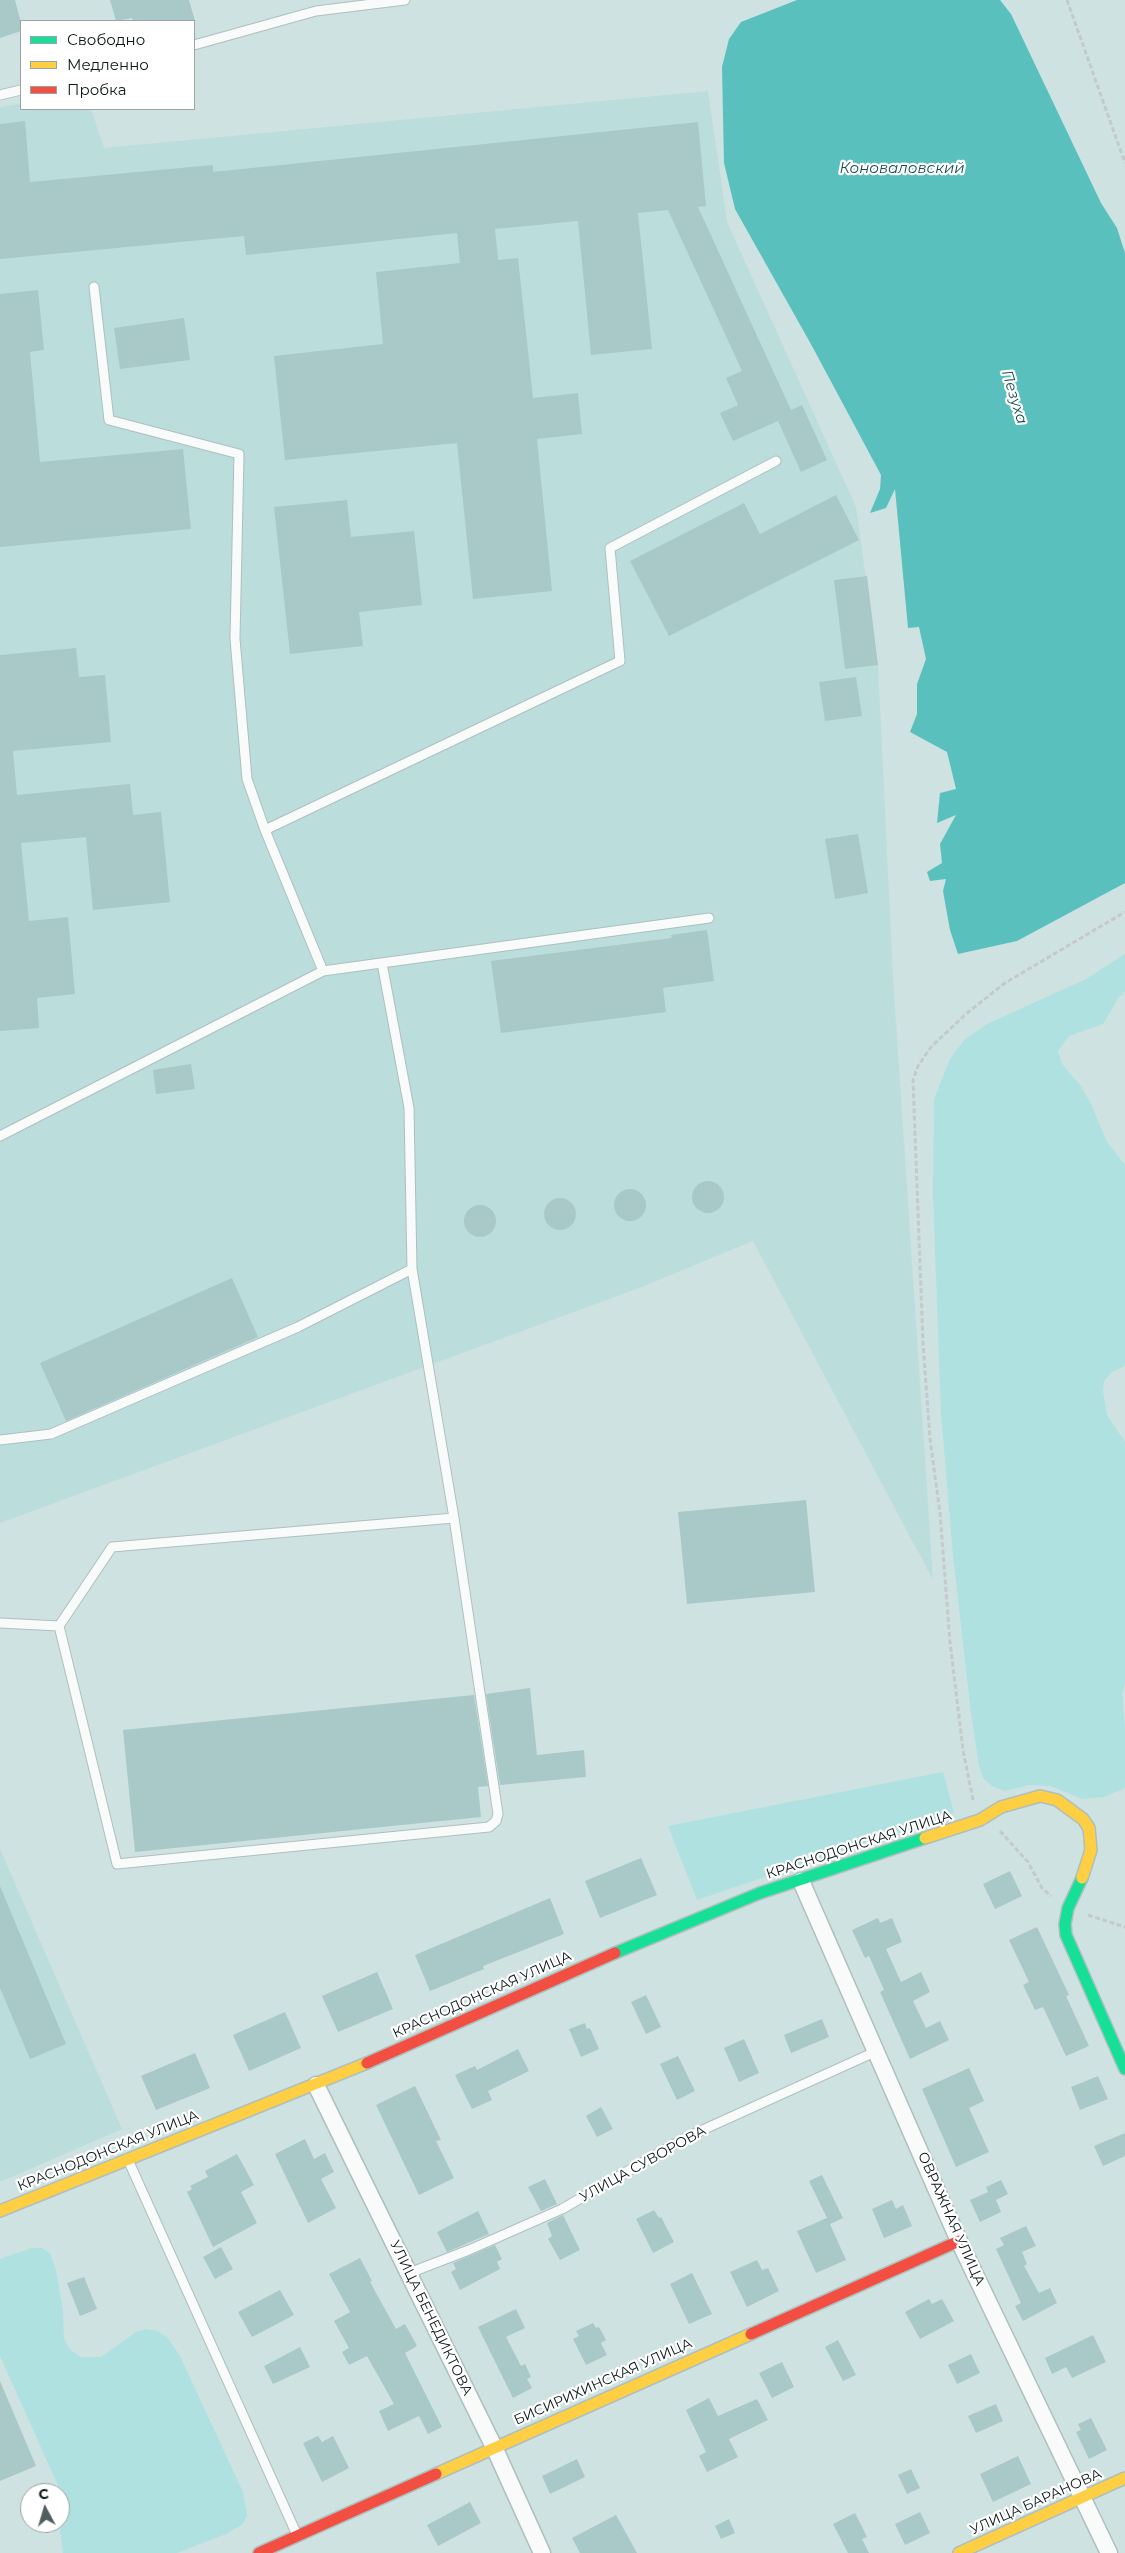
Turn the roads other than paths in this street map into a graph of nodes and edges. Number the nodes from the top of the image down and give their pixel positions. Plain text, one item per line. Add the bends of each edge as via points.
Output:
1 (404, 0) edge
2 (384, 2) edge
3 (195, 45) edge
4 (20, 90) edge
5 (0, 96) edge
6 (94, 287) dead end
7 (776, 461) dead end
8 (265, 830) junction
9 (709, 918) dead end
10 (382, 963) junction
11 (323, 971) junction
12 (0, 1136) edge
13 (412, 1269) junction
14 (0, 1440) edge
15 (454, 1518) junction
16 (0, 1623) edge
17 (59, 1626) junction
18 (801, 1881) junction
19 (877, 2051) junction
20 (1125, 2069) edge
21 (316, 2085) junction
22 (128, 2159) junction
23 (0, 2211) edge
24 (959, 2241) junction
25 (409, 2273) junction
26 (494, 2447) junction
27 (1125, 2478) edge
28 (1083, 2497) junction
29 (298, 2535) junction
30 (260, 2553) edge
31 (542, 2553) edge
32 (960, 2553) edge
33 (1109, 2553) edge

1 - 2 lane
2 - 3 lane via 316,11
4 - 5 lane
6 - 8 lane via 109,420 239,454 235,639 247,779
7 - 8 lane via 610,548 620,661
8 - 11 lane
9 - 10 lane
10 - 11 lane
10 - 13 lane via 409,1108
11 - 12 lane
13 - 14 lane via 298,1327 51,1434
13 - 15 lane
15 - 17 lane via 112,1547
15 - 17 lane via 498,1814 496,1821 489,1826 117,1864
16 - 17 lane
18 - 19 street, ОВРАЖНАЯ УЛИЦА
18 - 20 street, КРАСНОДОНСКАЯ УЛИЦА via 980,1820 1001,1807 1040,1796 1057,1800 1083,1819 1089,1828 1091,1850 1068,1908 1066,1935
18 - 21 street, КРАСНОДОНСКАЯ УЛИЦА via 760,1893 608,1956
19 - 24 street, ОВРАЖНАЯ УЛИЦА
19 - 25 lane, УЛИЦА СУВОРОВА via 687,2137 562,2209
21 - 22 street, КРАСНОДОНСКАЯ УЛИЦА
21 - 25 street, УЛИЦА БЕНЕДИКТОВА
22 - 23 street, КРАСНОДОНСКАЯ УЛИЦА
22 - 29 lane
24 - 26 street, БИСИРИХИНСКАЯ УЛИЦА
24 - 28 street, ОВРАЖНАЯ УЛИЦА
25 - 26 street, УЛИЦА БЕНЕДИКТОВА
26 - 29 street, БИСИРИХИНСКАЯ УЛИЦА
26 - 31 street, УЛИЦА БЕНЕДИКТОВА
27 - 28 street, УЛИЦА БАРАНОВА
28 - 32 street, УЛИЦА БАРАНОВА
28 - 33 street, ОВРАЖНАЯ УЛИЦА
29 - 30 street, БИСИРИХИНСКАЯ УЛИЦА

